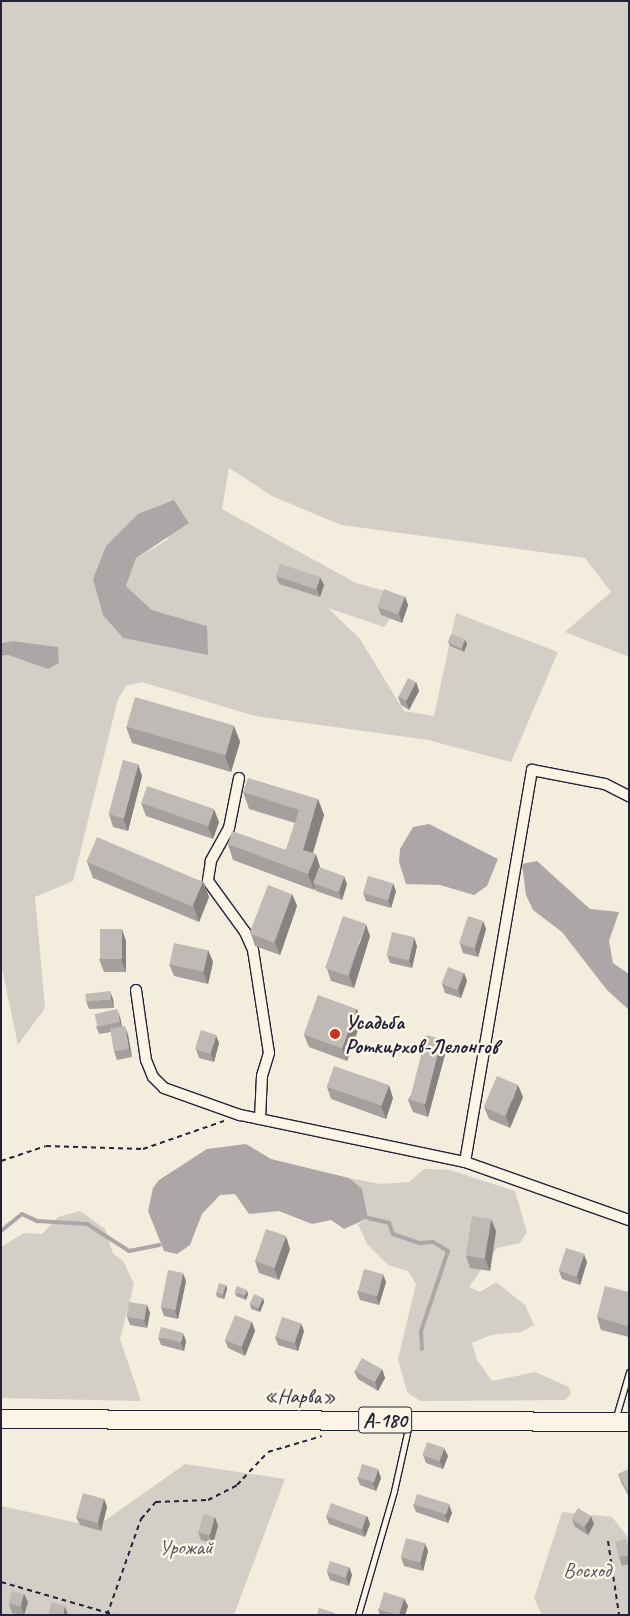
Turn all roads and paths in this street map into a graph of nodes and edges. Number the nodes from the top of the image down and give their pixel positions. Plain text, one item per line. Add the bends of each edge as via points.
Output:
1 (239, 778) dead end
2 (629, 796) edge
3 (136, 990) dead end
4 (240, 1115) junction
5 (260, 1119) junction
6 (1, 1161) edge
7 (465, 1162) junction
8 (629, 1220) edge
9 (629, 1372) edge
10 (1, 1419) edge
11 (410, 1420) junction
12 (622, 1422) edge
13 (324, 1434) dead end
14 (608, 1541) dead end
15 (1, 1582) edge
16 (107, 1614) edge
17 (115, 1615) edge
18 (358, 1615) edge
19 (619, 1615) edge

1 - 5 street via 229,828 211,861 208,881 245,932 256,963 269,1053 262,1076
2 - 7 street via 605,784 532,770
3 - 4 street via 146,1060 157,1083
4 - 5 street
4 - 6 path via 143,1149 46,1146
5 - 7 street
7 - 8 street
9 - 12 lane
10 - 11 highway, «Нарва» / А-180
11 - 12 highway, «Нарва» / А-180
11 - 18 lane via 394,1491
13 - 16 path via 317,1439 268,1452 237,1485 208,1500 156,1502 141,1519
14 - 19 path
15 - 16 path
16 - 17 path

